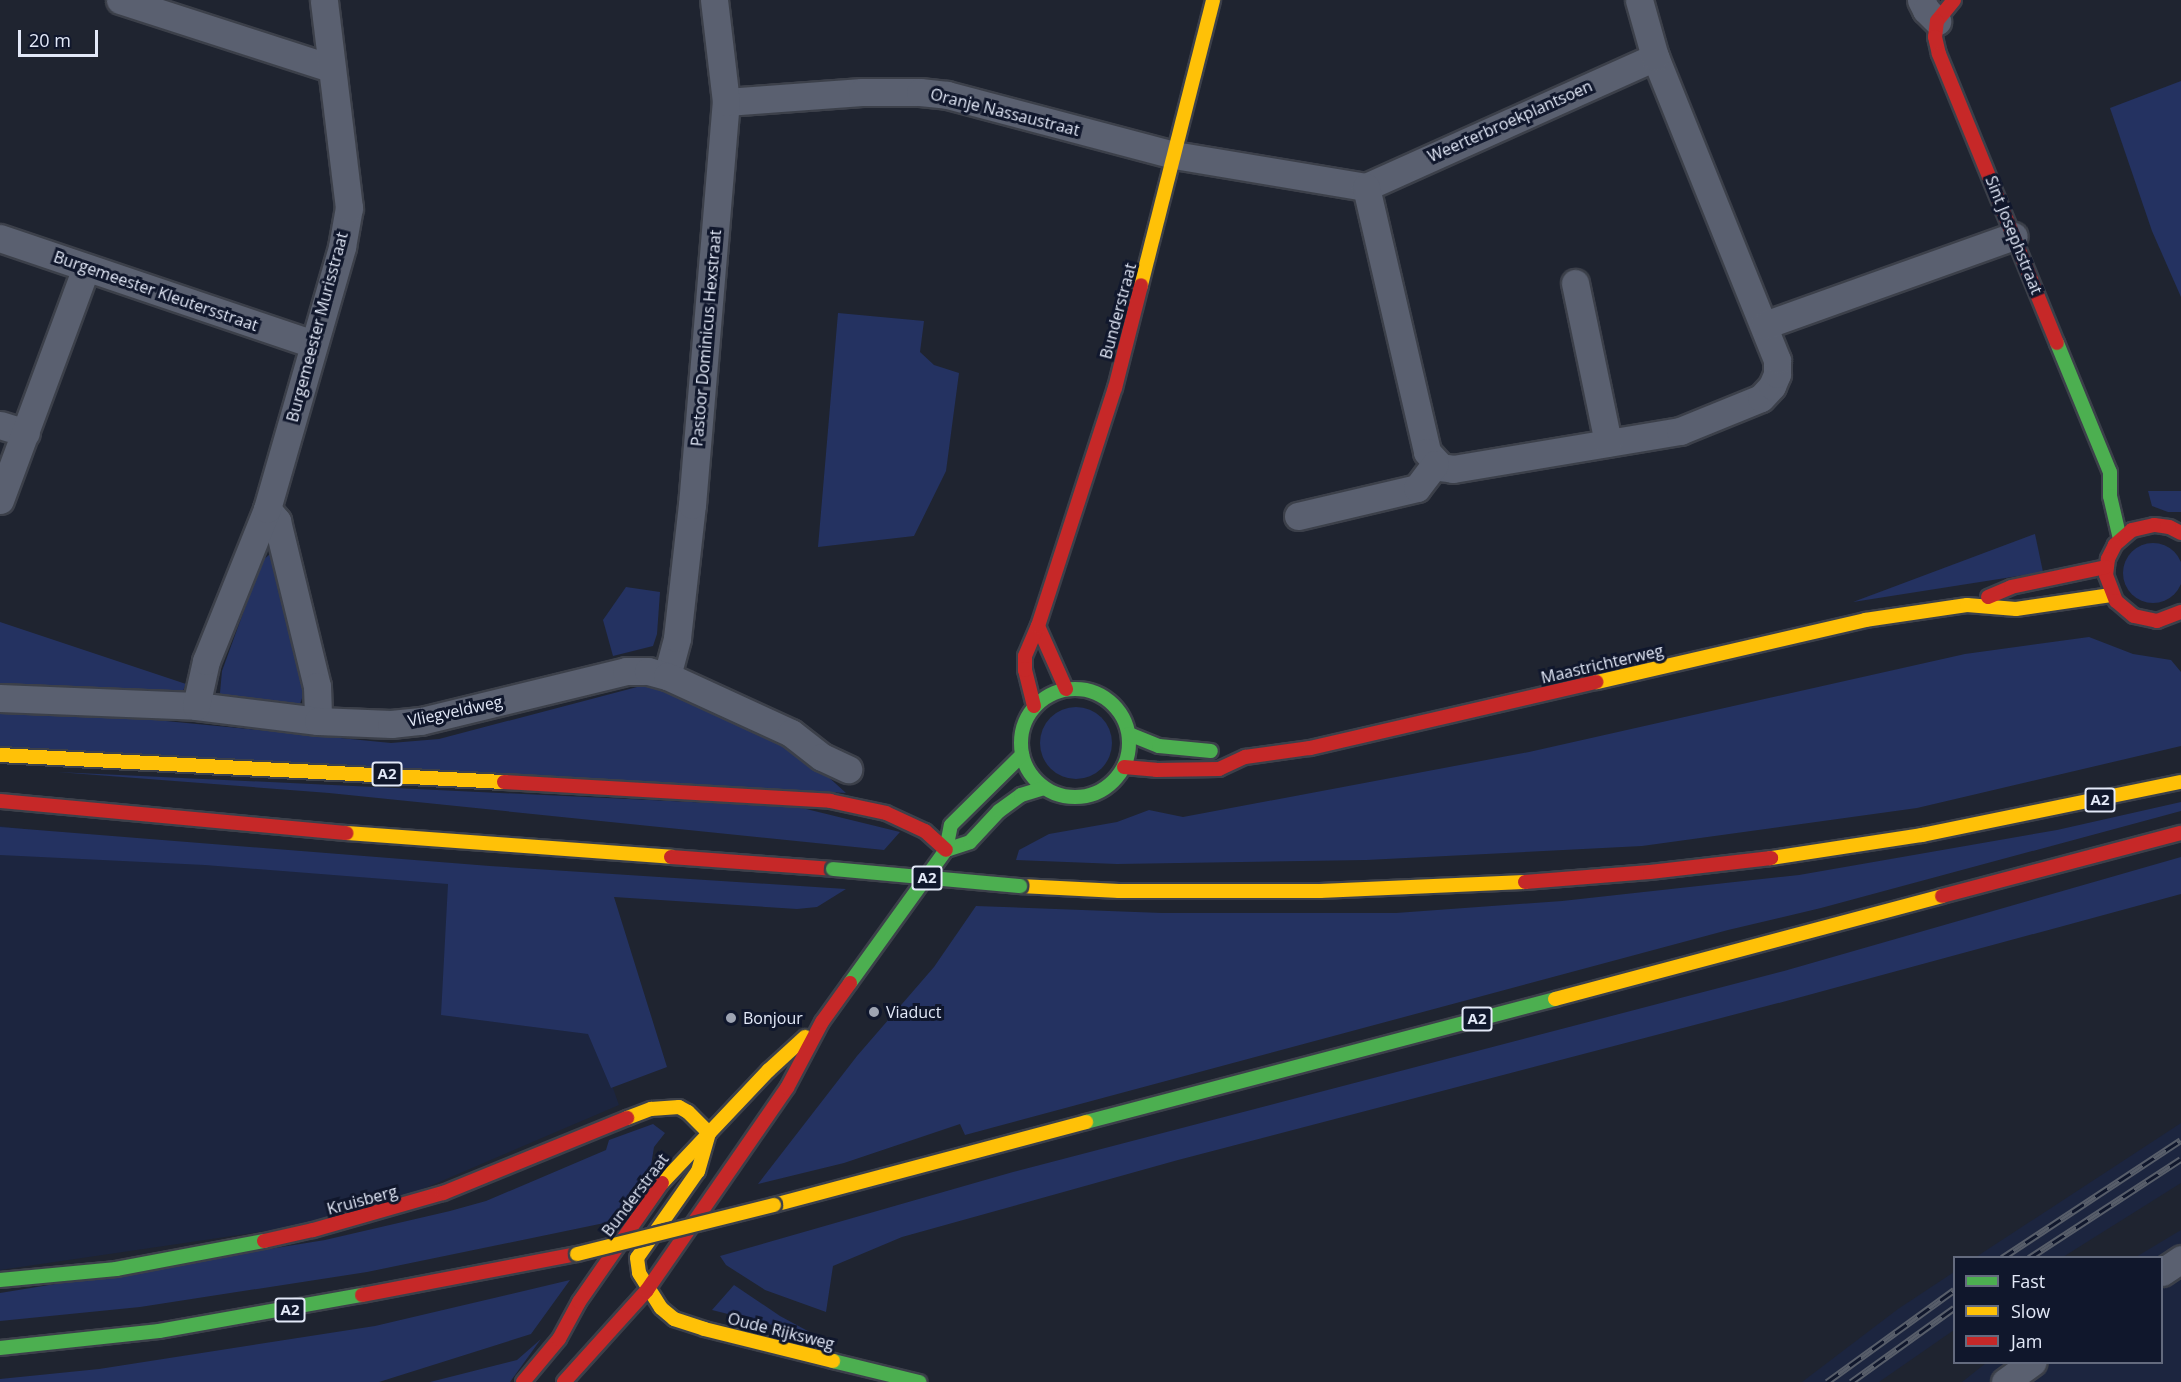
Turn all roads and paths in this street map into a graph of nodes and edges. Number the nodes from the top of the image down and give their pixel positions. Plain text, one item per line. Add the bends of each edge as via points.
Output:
1 (120, 0) edge
2 (324, 0) edge
3 (714, 0) edge
4 (1213, 0) edge
5 (1639, 0) edge
6 (1954, 0) edge
7 (1929, 10) edge
8 (1655, 57) junction
9 (331, 68) junction
10 (726, 102) junction
11 (1174, 155) junction
12 (1366, 187) junction
13 (2014, 236) junction
14 (0, 238) edge
15 (86, 268) junction
16 (1575, 283) dead end
17 (1765, 325) junction
18 (313, 344) junction
19 (0, 425) edge
20 (26, 433) junction
21 (1608, 443) junction
22 (1435, 464) junction
23 (2110, 472) junction
24 (2122, 483) dead end
25 (0, 500) edge
26 (267, 508) junction
27 (1299, 516) dead end
28 (2181, 533) edge
29 (2120, 539) junction
30 (2106, 567) junction
31 (2111, 595) junction
32 (1967, 605) junction
33 (2181, 612) edge
34 (1038, 626) junction
35 (667, 676) junction
36 (1066, 689) junction
37 (0, 698) edge
38 (195, 706) junction
39 (1034, 706) junction
40 (318, 721) junction
41 (1129, 734) junction
42 (0, 755) edge
43 (1022, 755) junction
44 (1245, 757) junction
45 (1124, 767) junction
46 (848, 769) dead end
47 (2181, 782) edge
48 (1044, 788) junction
49 (0, 801) edge
50 (2181, 833) edge
51 (946, 850) junction
52 (822, 1022) junction
53 (709, 1133) junction
54 (2181, 1259) edge
55 (2163, 1271) edge
56 (0, 1280) edge
57 (647, 1290) junction
58 (0, 1348) edge
59 (2030, 1364) edge
60 (523, 1382) edge
61 (564, 1382) edge
62 (920, 1382) edge
63 (2005, 1382) edge

1 - 9 street
2 - 9 street, Burgemeester Murisstraat
3 - 10 street, Pastoor Dominicus Hexstraat
4 - 11 main road, Bunderstraat
5 - 8 street
6 - 7 main road
7 - 13 main road, Sint Josephstraat via 1939,54
8 - 12 street, Weerterbroekplantsoen
8 - 17 street
9 - 18 street, Burgemeester Murisstraat via 349,208 342,247
10 - 11 street, Oranje Nassaustraat via 862,92 947,95
10 - 35 street, Pastoor Dominicus Hexstraat via 692,505 677,638
11 - 12 street
11 - 34 main road, Bunderstraat via 1100,440
12 - 22 street via 1427,452
13 - 17 street
13 - 23 main road, Sint Josephstraat
14 - 15 street, Burgemeester Kleutersstraat
15 - 18 street, Burgemeester Kleutersstraat
15 - 20 street
16 - 21 street
17 - 21 street via 1777,360 1777,374 1761,398 1680,431
18 - 26 street, Burgemeester Murisstraat
19 - 20 street
20 - 25 street
21 - 22 street via 1453,469
22 - 27 street via 1416,488
23 - 24 main road, Sint Josephstraat
23 - 29 main road, Sint Josephstraat via 2110,496
26 - 38 street, Burgemeester Murisstraat via 206,661
26 - 40 street via 277,521 317,686
28 - 29 main road via 2144,521
29 - 30 main road
30 - 31 main road
30 - 32 main road, Maastrichterweg via 2011,587
31 - 32 main road, Maastrichterweg via 2016,609
31 - 33 main road via 2121,607 2142,619 2165,620
32 - 44 main road, Maastrichterweg via 1865,620 1364,736
34 - 36 main road
34 - 39 main road, Bunderstraat via 1024,660
35 - 40 street, Vliegveldweg via 626,671 421,721
35 - 46 street, Vliegveldweg via 791,733 822,757
36 - 39 main road
36 - 41 main road via 1088,690 1109,700 1123,717
37 - 38 street, Vliegveldweg
38 - 40 street, Vliegveldweg
39 - 43 main road via 1022,728
41 - 44 main road, Maastrichterweg via 1159,746
41 - 45 main road
42 - 51 main road, A2 via 783,796 886,813 925,831
43 - 48 main road via 1029,771
43 - 51 main road, Bunderstraat via 951,825
44 - 45 main road, Maastrichterweg via 1220,769
45 - 48 main road via 1110,785 1090,795 1068,797
47 - 49 main road, A2, bridge via 1922,835 1786,856 1525,882 1320,891 1119,891 1020,886 320,831
48 - 51 main road via 1021,795 999,811 970,842
50 - 58 main road, A2, bridge via 577,1254 270,1313 159,1331
51 - 52 main road, Bunderstraat
52 - 53 main road, Bunderstraat
52 - 57 main road, Bunderstraat via 787,1088
53 - 56 main road, Kruisberg via 679,1107 658,1108 444,1193 312,1230 116,1269
53 - 57 main road via 698,1171 639,1254 638,1269
53 - 60 main road, Bunderstraat via 656,1190 579,1302 559,1339
54 - 55 street
57 - 61 main road, Bunderstraat
57 - 62 main road, Oude Rijksweg via 661,1308 687,1324
59 - 63 street

